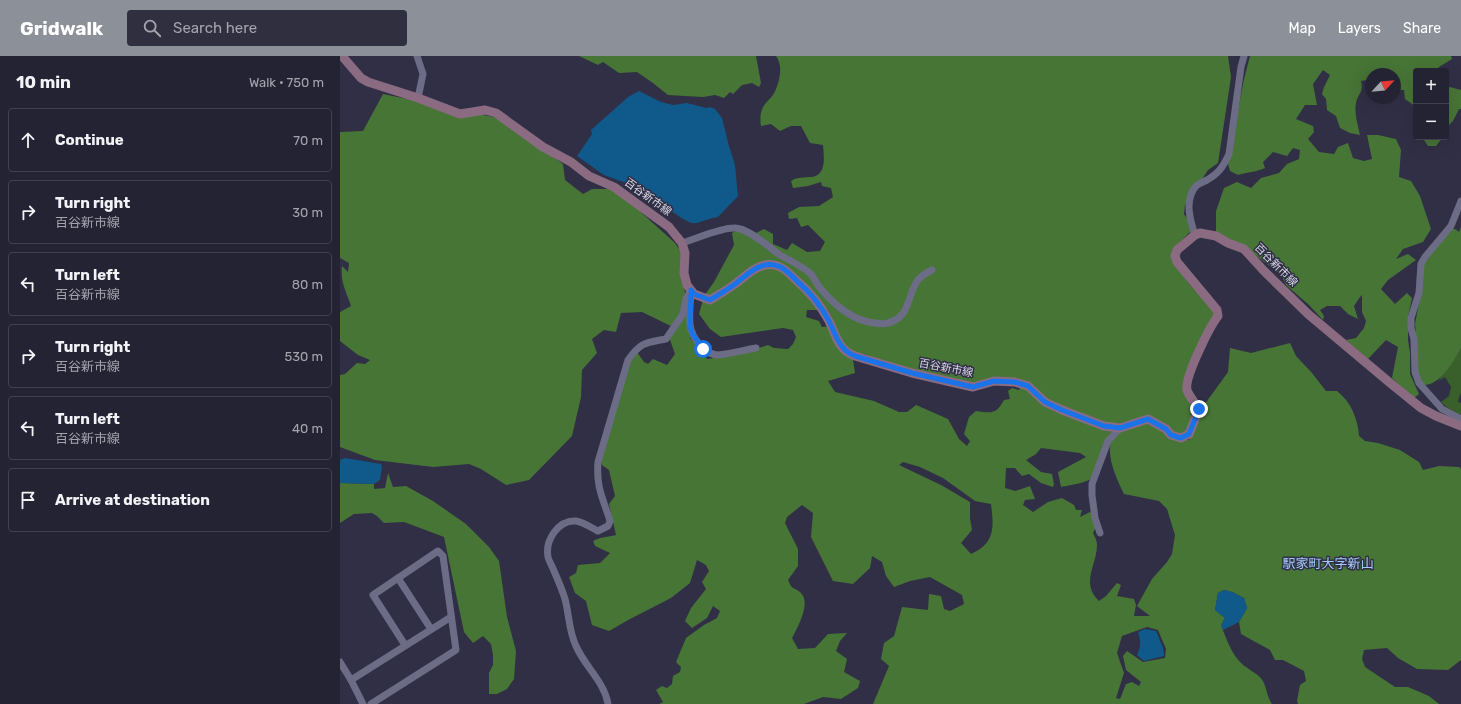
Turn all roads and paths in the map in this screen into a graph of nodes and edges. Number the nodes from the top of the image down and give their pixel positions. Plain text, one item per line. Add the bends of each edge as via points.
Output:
1 (342, 56) edge
2 (417, 56) edge
3 (1244, 56) edge
4 (418, 98) junction
5 (1461, 201) edge
6 (1195, 235) junction
7 (682, 243) junction
8 (932, 270) dead end
9 (691, 290) junction
10 (756, 348) dead end
11 (1461, 419) edge
12 (1461, 426) edge
13 (1120, 428) junction
14 (1100, 533) dead end
15 (398, 578) junction
16 (451, 617) junction
17 (431, 630) junction
18 (405, 645) junction
19 (340, 662) edge
20 (351, 680) junction
21 (363, 704) edge
22 (372, 704) edge
23 (608, 704) edge

1 - 4 main road, 百谷新市線 via 361,78 368,82
2 - 4 street via 423,74
3 - 6 street via 1229,154 1224,166 1214,176 1196,186 1192,193 1188,208
4 - 7 main road, 百谷新市線 via 460,114 485,110 496,113 589,176 614,187 669,227
5 - 11 street via 1451,226 1421,264 1419,293 1411,318 1411,328 1415,372 1419,383 1442,409
6 - 12 main road, 百谷新市線 via 1200,232 1216,236 1228,244 1244,249 1308,314 1389,382 1421,408
6 - 13 main road, 百谷新市線 via 1177,250 1175,256 1177,262 1217,310 1218,316 1200,348 1187,382 1187,390 1199,409 1189,434 1181,438 1171,435 1166,429 1148,419
7 - 8 street via 735,227 740,229 799,265 837,305 867,323 888,324 900,317 916,282
7 - 9 main road via 684,273
9 - 10 street via 690,326 703,349 719,355
9 - 13 main road, 百谷新市線 via 694,294 710,300 751,271 772,264 780,266 811,293 829,320 840,347 848,354 912,373 973,387 994,381 1015,382 1028,386 1045,402 1062,410 1104,426
9 - 23 street via 686,298 684,314 666,339 642,345 628,360 598,462 599,490 610,521 608,526 598,531 578,521 562,524 548,546 548,557 565,599 575,644 601,684
13 - 14 street via 1108,441 1092,484 1095,518
15 - 16 street via 438,551 443,556
15 - 17 street
15 - 18 street via 373,595
16 - 17 street
16 - 22 street via 456,650
17 - 18 street
18 - 20 street
19 - 20 street
20 - 21 street

